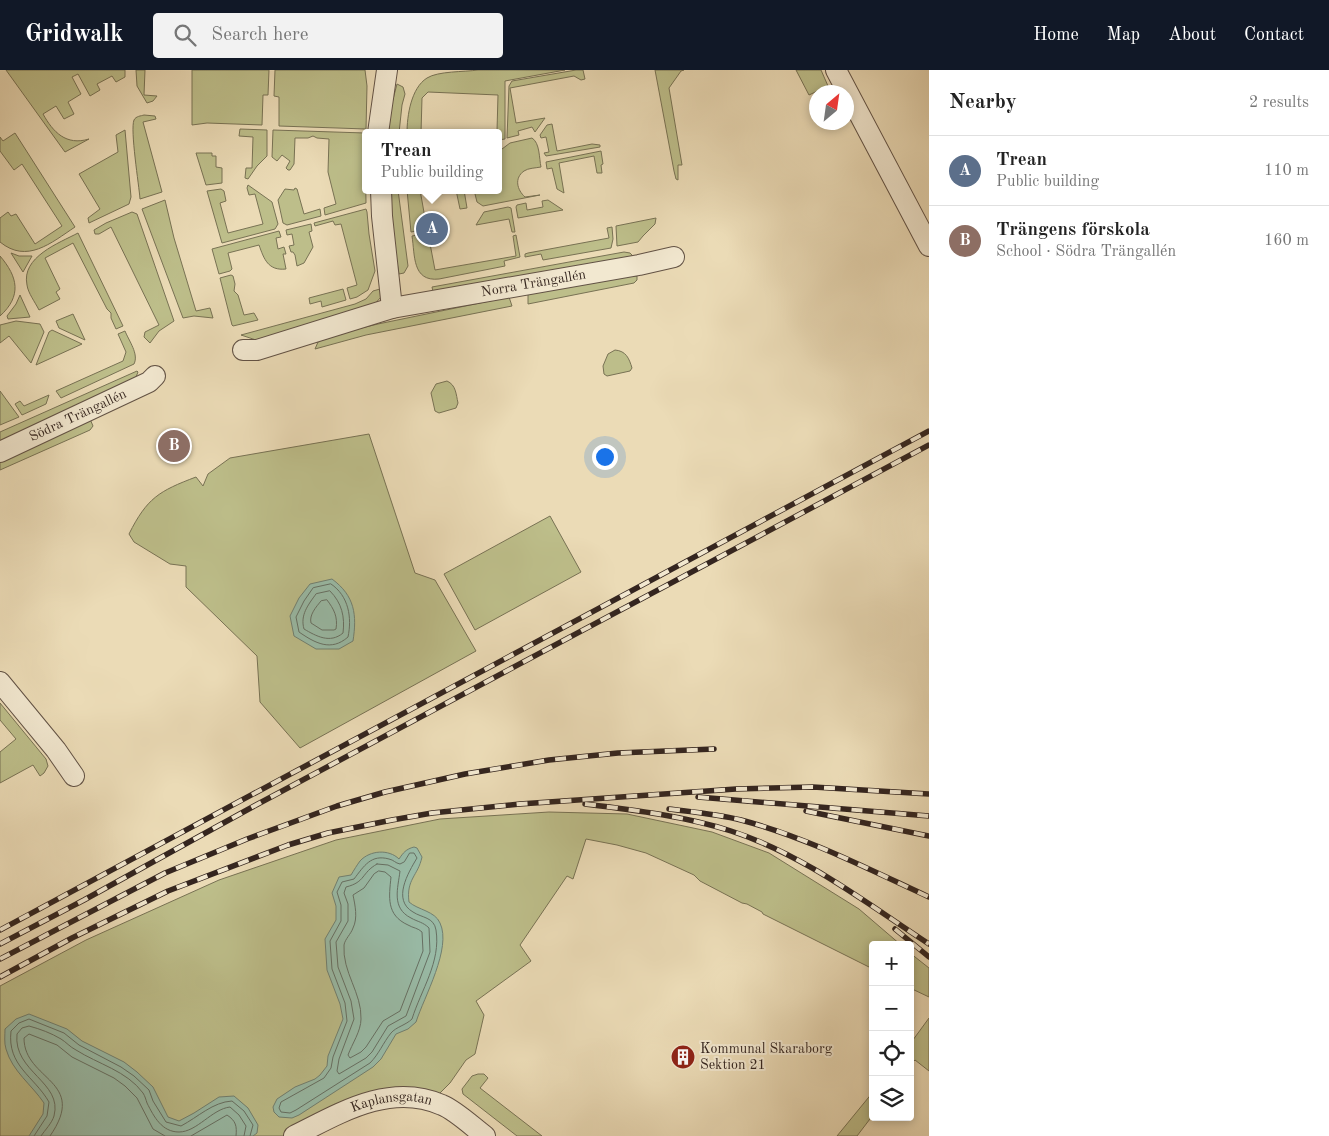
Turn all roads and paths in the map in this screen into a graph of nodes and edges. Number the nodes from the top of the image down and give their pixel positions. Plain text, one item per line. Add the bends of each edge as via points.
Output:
1 (387, 70) edge
2 (836, 70) edge
3 (379, 129) edge
4 (381, 194) edge
5 (929, 246) edge
6 (674, 257) dead end
7 (392, 308) junction
8 (243, 350) dead end
9 (155, 376) dead end
10 (0, 452) edge
11 (0, 682) edge
12 (74, 776) dead end
13 (294, 1136) edge
14 (486, 1136) edge

1 - 3 street
2 - 5 street
4 - 7 street
6 - 7 street, Norra Trängallén
7 - 8 street, Norra Trängallén via 256,350
9 - 10 street, Södra Trängallén via 150,382
11 - 12 street
13 - 14 street, Kaplansgatan via 349,1108 387,1097 414,1096 443,1105

